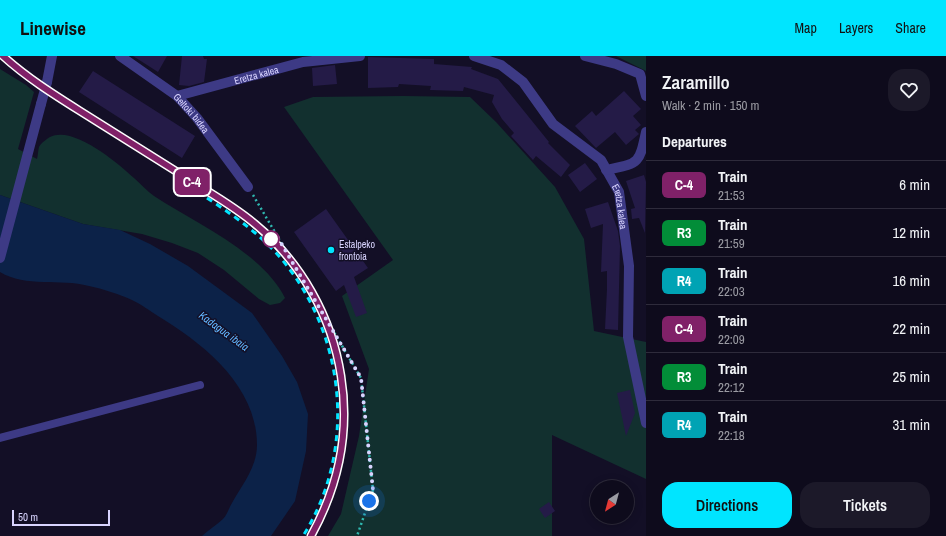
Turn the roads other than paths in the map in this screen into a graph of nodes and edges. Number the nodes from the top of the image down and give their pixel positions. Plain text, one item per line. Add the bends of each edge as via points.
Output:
1 (52, 56) edge
2 (120, 56) edge
3 (360, 56) edge
4 (474, 56) edge
5 (585, 56) edge
6 (177, 96) junction
7 (646, 96) edge
8 (646, 132) edge
9 (606, 170) junction
10 (248, 187) road end
11 (0, 258) edge
12 (200, 385) dead end
13 (646, 423) edge
14 (0, 438) edge

1 - 11 street, bridge
2 - 6 street, Geltoki bidea
3 - 6 street, Eretza kalea via 303,62
4 - 9 street, Eretza kalea via 502,65 523,82 553,124 601,160
5 - 7 street via 616,64 640,74
6 - 10 street, Geltoki bidea via 197,118
8 - 9 street via 641,156 634,164
9 - 13 street, Eretza kalea via 619,192 629,266 628,337
12 - 14 lane

